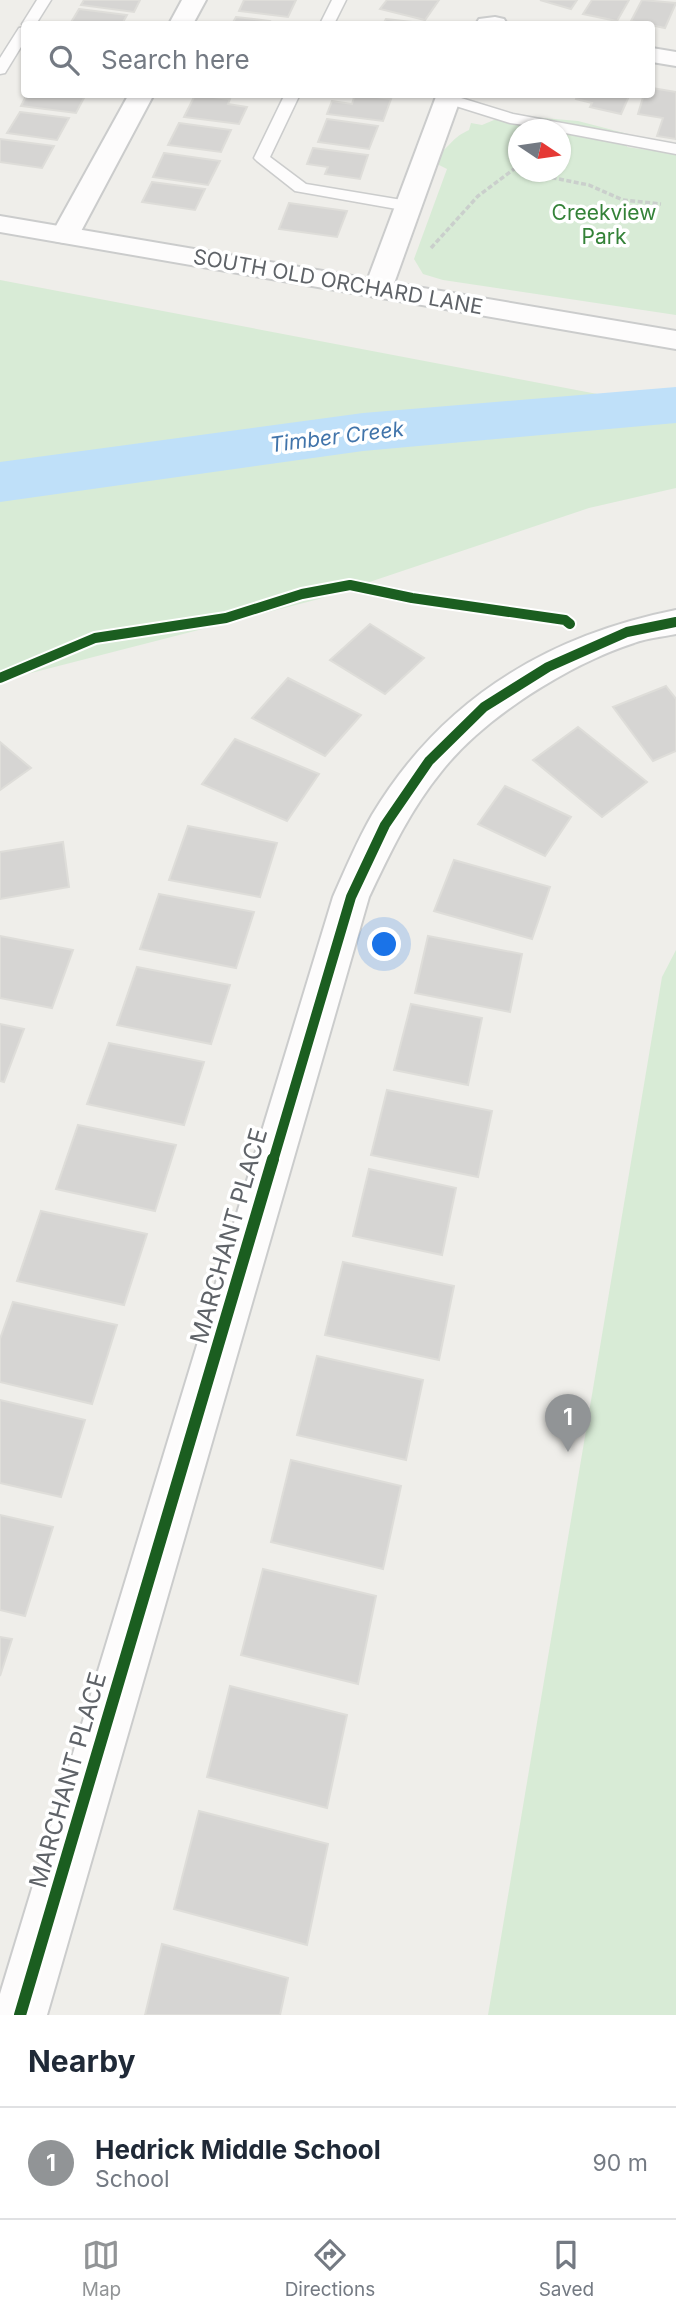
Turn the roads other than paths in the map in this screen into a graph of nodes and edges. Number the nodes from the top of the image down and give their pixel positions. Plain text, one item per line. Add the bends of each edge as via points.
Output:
1 (44, 0) edge
2 (194, 0) edge
3 (339, 0) edge
4 (31, 21) edge
5 (183, 21) edge
6 (328, 21) edge
7 (21, 36) edge
8 (655, 56) edge
9 (676, 59) edge
10 (0, 70) edge
11 (140, 98) edge
12 (291, 98) edge
13 (449, 98) edge
14 (452, 98) edge
15 (676, 149) edge
16 (408, 206) junction
17 (0, 224) edge
18 (65, 235) junction
19 (378, 289) junction
20 (676, 341) edge
21 (676, 622) edge
22 (20, 2015) edge

1 - 4 lane
2 - 5 street
3 - 6 lane
7 - 10 lane
8 - 9 street
11 - 18 street
12 - 16 lane via 262,159 302,188
13 - 16 street
14 - 15 lane via 510,118
16 - 19 street
17 - 18 street, SOUTH OLD ORCHARD LANE
18 - 19 street, SOUTH OLD ORCHARD LANE
19 - 20 street, SOUTH OLD ORCHARD LANE
21 - 22 street, MARCHANT PLACE via 627,632 570,657 484,707 429,761 385,825 351,897

